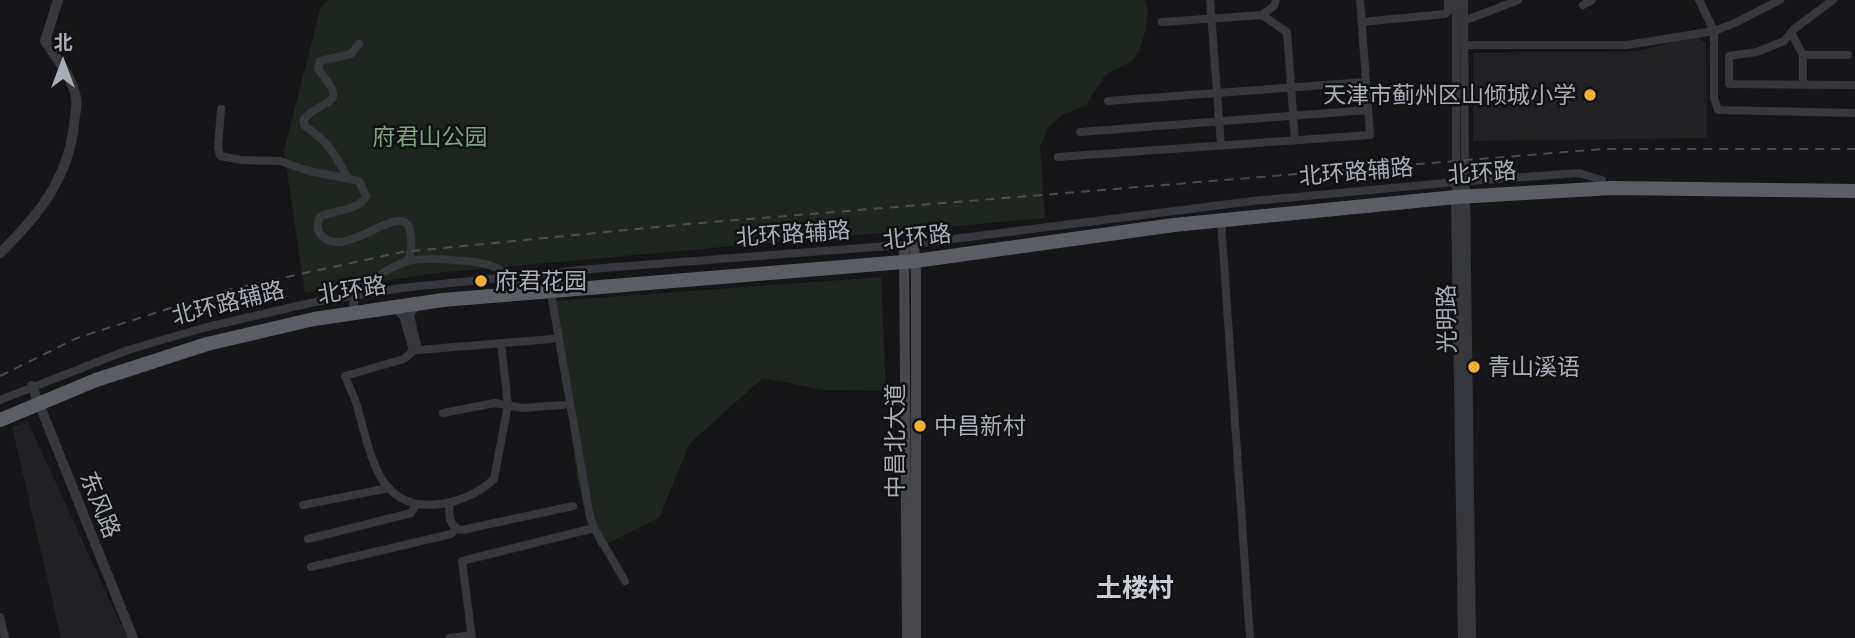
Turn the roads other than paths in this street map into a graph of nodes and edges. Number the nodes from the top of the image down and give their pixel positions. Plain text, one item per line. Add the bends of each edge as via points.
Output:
1 (58, 0) edge
2 (1210, 0) edge
3 (1276, 0) edge
4 (1360, 0) edge
5 (1448, 0) edge
6 (1457, 0) edge
7 (1464, 0) edge
8 (1518, 0) edge
9 (1592, 0) edge
10 (1699, 0) edge
11 (1780, 0) edge
12 (1833, 0) edge
13 (1583, 5) dead end
14 (1262, 15) junction
15 (1212, 18) junction
16 (1464, 21) junction
17 (1162, 22) dead end
18 (1362, 22) junction
19 (1714, 31) junction
20 (1791, 33) junction
21 (359, 44) dead end
22 (1464, 46) junction
23 (1803, 55) junction
24 (1849, 55) dead end
25 (1366, 82) junction
26 (1803, 84) junction
27 (1855, 85) edge
28 (1291, 88) junction
29 (1218, 93) junction
30 (1108, 101) dead end
31 (221, 109) dead end
32 (1368, 110) junction
33 (1855, 113) edge
34 (1293, 115) junction
35 (1220, 121) junction
36 (1080, 132) dead end
37 (1295, 141) junction
38 (1221, 146) junction
39 (1058, 157) dead end
40 (347, 177) junction
41 (1855, 183) edge
42 (1460, 189) junction
43 (1855, 191) edge
44 (1221, 220) junction
45 (412, 251) junction
46 (0, 253) edge
47 (910, 253) junction
48 (418, 260) junction
49 (407, 261) junction
50 (512, 280) junction
51 (551, 294) dead end
52 (356, 299) junction
53 (420, 303) junction
54 (391, 307) junction
55 (552, 339) dead end
56 (501, 343) junction
57 (415, 351) junction
58 (35, 395) junction
59 (0, 400) edge
60 (508, 405) junction
61 (563, 405) dead end
62 (0, 410) edge
63 (443, 413) dead end
64 (0, 420) edge
65 (389, 488) junction
66 (450, 502) junction
67 (416, 504) junction
68 (303, 505) dead end
69 (573, 506) dead end
70 (594, 528) junction
71 (456, 529) junction
72 (308, 539) dead end
73 (311, 567) dead end
74 (625, 581) dead end
75 (0, 617) edge
76 (472, 636) edge
77 (5, 638) edge
78 (133, 638) edge
79 (450, 638) edge
80 (908, 638) edge
81 (916, 638) edge
82 (1250, 638) edge
83 (1463, 638) edge
84 (1471, 638) edge

1 - 46 street via 46,41 76,99 72,142 53,192 30,224
2 - 15 street
3 - 14 street
4 - 18 street
5 - 18 street via 1445,14
6 - 42 street, 光明路
7 - 16 street, 光明路
8 - 16 street
9 - 13 street
10 - 19 street
11 - 19 street
12 - 20 street
14 - 15 street
14 - 28 street via 1287,32
15 - 17 street
15 - 29 street
16 - 22 street, 光明路
18 - 25 street
19 - 22 street via 1627,45
19 - 33 street via 1718,110
20 - 23 street
20 - 26 street via 1784,41 1757,52 1729,56 1729,84
21 - 40 street via 351,54 320,61 318,69 333,86 331,101 303,119 303,125 331,147
22 - 42 street, 光明路
23 - 24 street
23 - 26 street
25 - 28 street
25 - 32 street
26 - 27 street
28 - 29 street
28 - 34 street
29 - 30 street
29 - 35 street
31 - 40 street via 220,156 281,161
32 - 34 street
32 - 37 street via 1370,135
34 - 35 street
34 - 37 street
35 - 36 street
35 - 38 street
37 - 38 street
38 - 39 street
40 - 45 street via 359,181 366,196 357,206 320,217 320,235 340,243 397,220 409,227
41 - 42 highway, 北环路 via 1602,180
42 - 43 highway, 北环路
42 - 44 highway, 北环路
42 - 47 highway, 北环路 via 1198,215
42 - 83 street, 光明路
42 - 84 street, 光明路
44 - 47 highway, 北环路
44 - 82 street
45 - 48 street
45 - 49 street
47 - 50 highway, 北环路
47 - 53 highway, 北环路
47 - 80 main road, 中昌北大道
47 - 81 main road, 中昌北大道
48 - 49 street
48 - 50 street via 489,265
49 - 52 street via 369,282
50 - 52 highway, 北环路
51 - 70 street
52 - 58 highway, 北环路 via 159,350
53 - 54 highway, 北环路
53 - 57 street via 410,315
54 - 57 street via 403,316
54 - 58 highway, 北环路 via 207,344
55 - 56 street
56 - 57 street
56 - 60 street
57 - 65 street via 404,359 345,376 375,468
58 - 59 street
58 - 62 highway, 北环路
58 - 64 highway, 北环路
58 - 78 street, 东风路
60 - 61 street
60 - 63 street via 495,403
60 - 66 street via 494,479 471,495
65 - 67 street via 404,501
65 - 68 street
66 - 67 street
66 - 71 street via 448,511
67 - 72 street via 411,513
69 - 71 street
70 - 74 street
70 - 76 street via 462,561
71 - 73 street via 451,534
75 - 77 street
76 - 79 street

